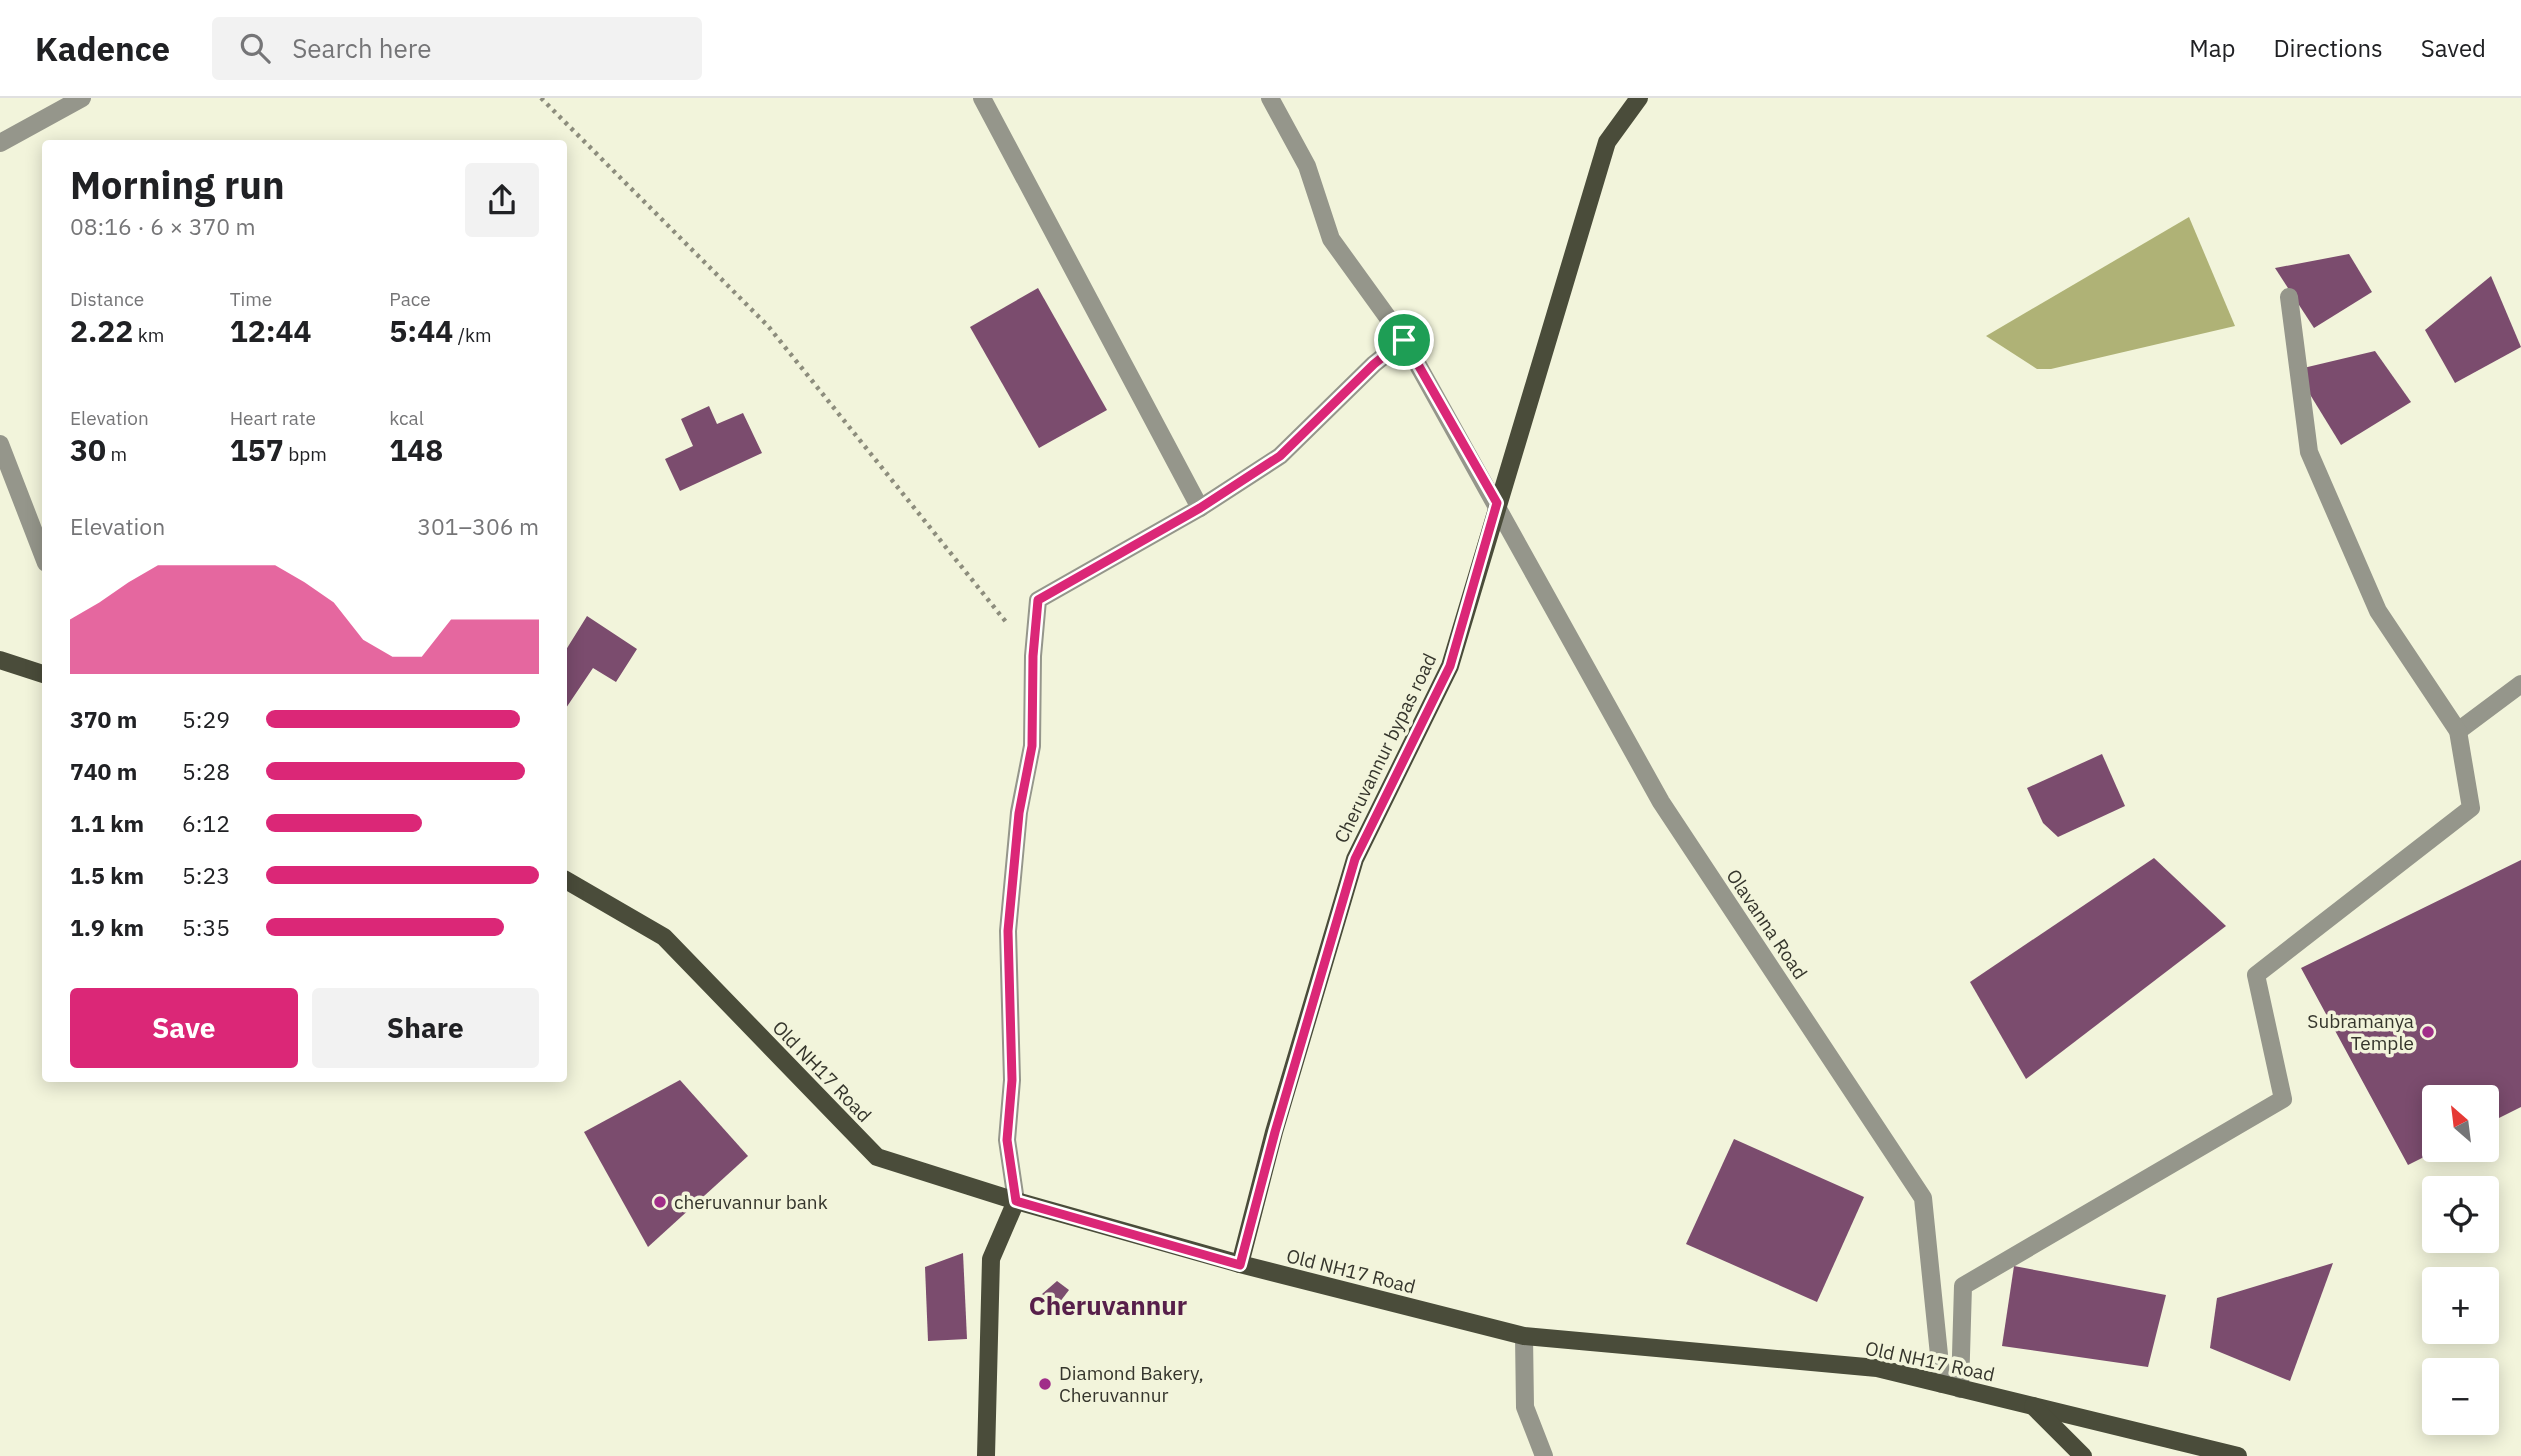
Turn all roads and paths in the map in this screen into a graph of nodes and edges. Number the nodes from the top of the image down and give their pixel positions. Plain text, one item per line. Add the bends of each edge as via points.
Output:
1 (82, 98) edge
2 (541, 98) edge
3 (982, 98) edge
4 (1270, 98) edge
5 (1639, 98) edge
6 (0, 143) edge
7 (2289, 297) dead end
8 (1404, 340) junction
9 (0, 444) edge
10 (1497, 503) junction
11 (1200, 508) junction
12 (42, 553) edge
13 (1033, 656) junction
14 (0, 660) edge
15 (42, 674) edge
16 (2521, 684) edge
17 (2458, 731) junction
18 (567, 881) edge
19 (1016, 1201) junction
20 (1240, 1265) junction
21 (1524, 1336) junction
22 (1942, 1384) junction
23 (1961, 1389) junction
24 (2033, 1406) junction
25 (986, 1456) edge
26 (1544, 1456) edge
27 (2083, 1456) edge
28 (2238, 1456) edge

1 - 6 street
2 - 13 path via 768,326
3 - 11 street
4 - 8 street, Olavanna Road via 1307,166 1331,239
5 - 10 main road, Cheruvannur bypas road via 1607,142
7 - 17 street via 2309,452 2378,611
8 - 10 street, Olavanna Road
8 - 11 street via 1280,456
9 - 12 street
10 - 20 main road, Cheruvannur bypas road via 1450,666 1355,859
10 - 22 street, Olavanna Road via 1661,802 1923,1198
11 - 13 street via 1038,600
13 - 19 street via 1032,746 1019,813 1008,931 1012,1080 1007,1140
14 - 15 main road
16 - 17 street
17 - 23 street via 2471,808 2256,975 2283,1099 1962,1286
18 - 19 main road, Old NH17 Road via 664,937 877,1157
19 - 20 main road, Old NH17 Road
19 - 25 main road via 991,1259
20 - 21 main road, Old NH17 Road
21 - 22 main road, Old NH17 Road via 1877,1368
21 - 26 street via 1525,1407
22 - 23 main road, Old NH17 Road
23 - 24 main road, Old NH17 Road
24 - 27 main road
24 - 28 main road, Old NH17 Road

